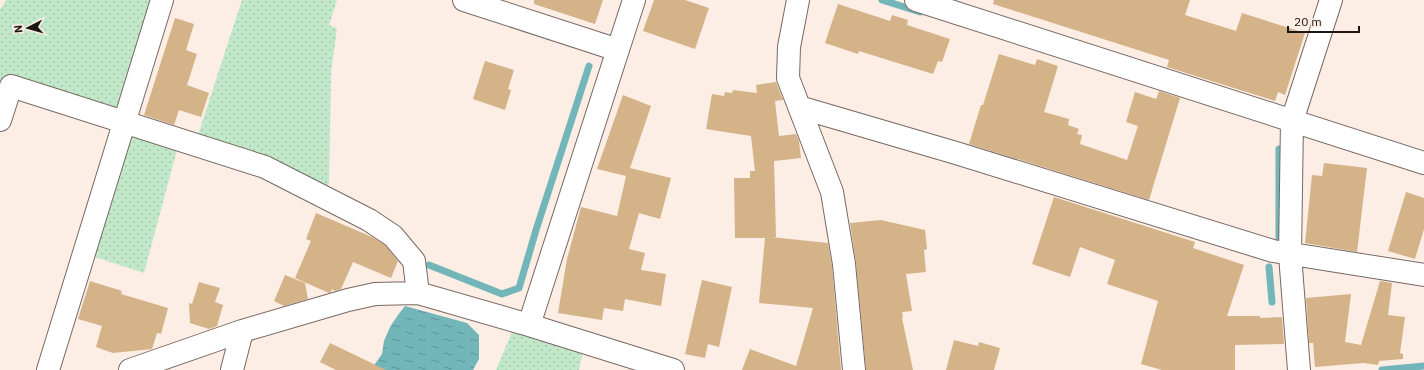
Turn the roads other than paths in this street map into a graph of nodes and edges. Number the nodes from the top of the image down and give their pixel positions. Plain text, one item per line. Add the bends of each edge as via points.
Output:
1 (162, 0) edge
2 (464, 0) edge
3 (634, 0) edge
4 (798, 0) edge
5 (916, 0) edge
6 (1331, 0) edge
7 (618, 50) junction
8 (799, 107) junction
9 (0, 120) edge
10 (1292, 121) junction
11 (124, 123) junction
12 (1424, 163) edge
13 (1290, 254) junction
14 (1424, 275) edge
15 (418, 293) junction
16 (529, 325) junction
17 (242, 331) junction
18 (48, 370) edge
19 (130, 370) edge
20 (232, 370) edge
21 (673, 370) edge
22 (854, 370) edge
23 (1299, 370) edge

1 - 11 street
2 - 7 street
3 - 7 street
4 - 8 street via 789,47 788,78
5 - 10 street
6 - 10 street
7 - 16 street
8 - 13 street via 1266,249
8 - 22 street via 832,192 844,264
9 - 11 street via 11,86
10 - 12 street
10 - 13 street
11 - 15 street via 265,167 369,220 394,236 414,261
11 - 18 street
13 - 14 street
13 - 23 street
15 - 16 street
15 - 17 street via 375,294
16 - 21 street
17 - 19 street
17 - 20 street

